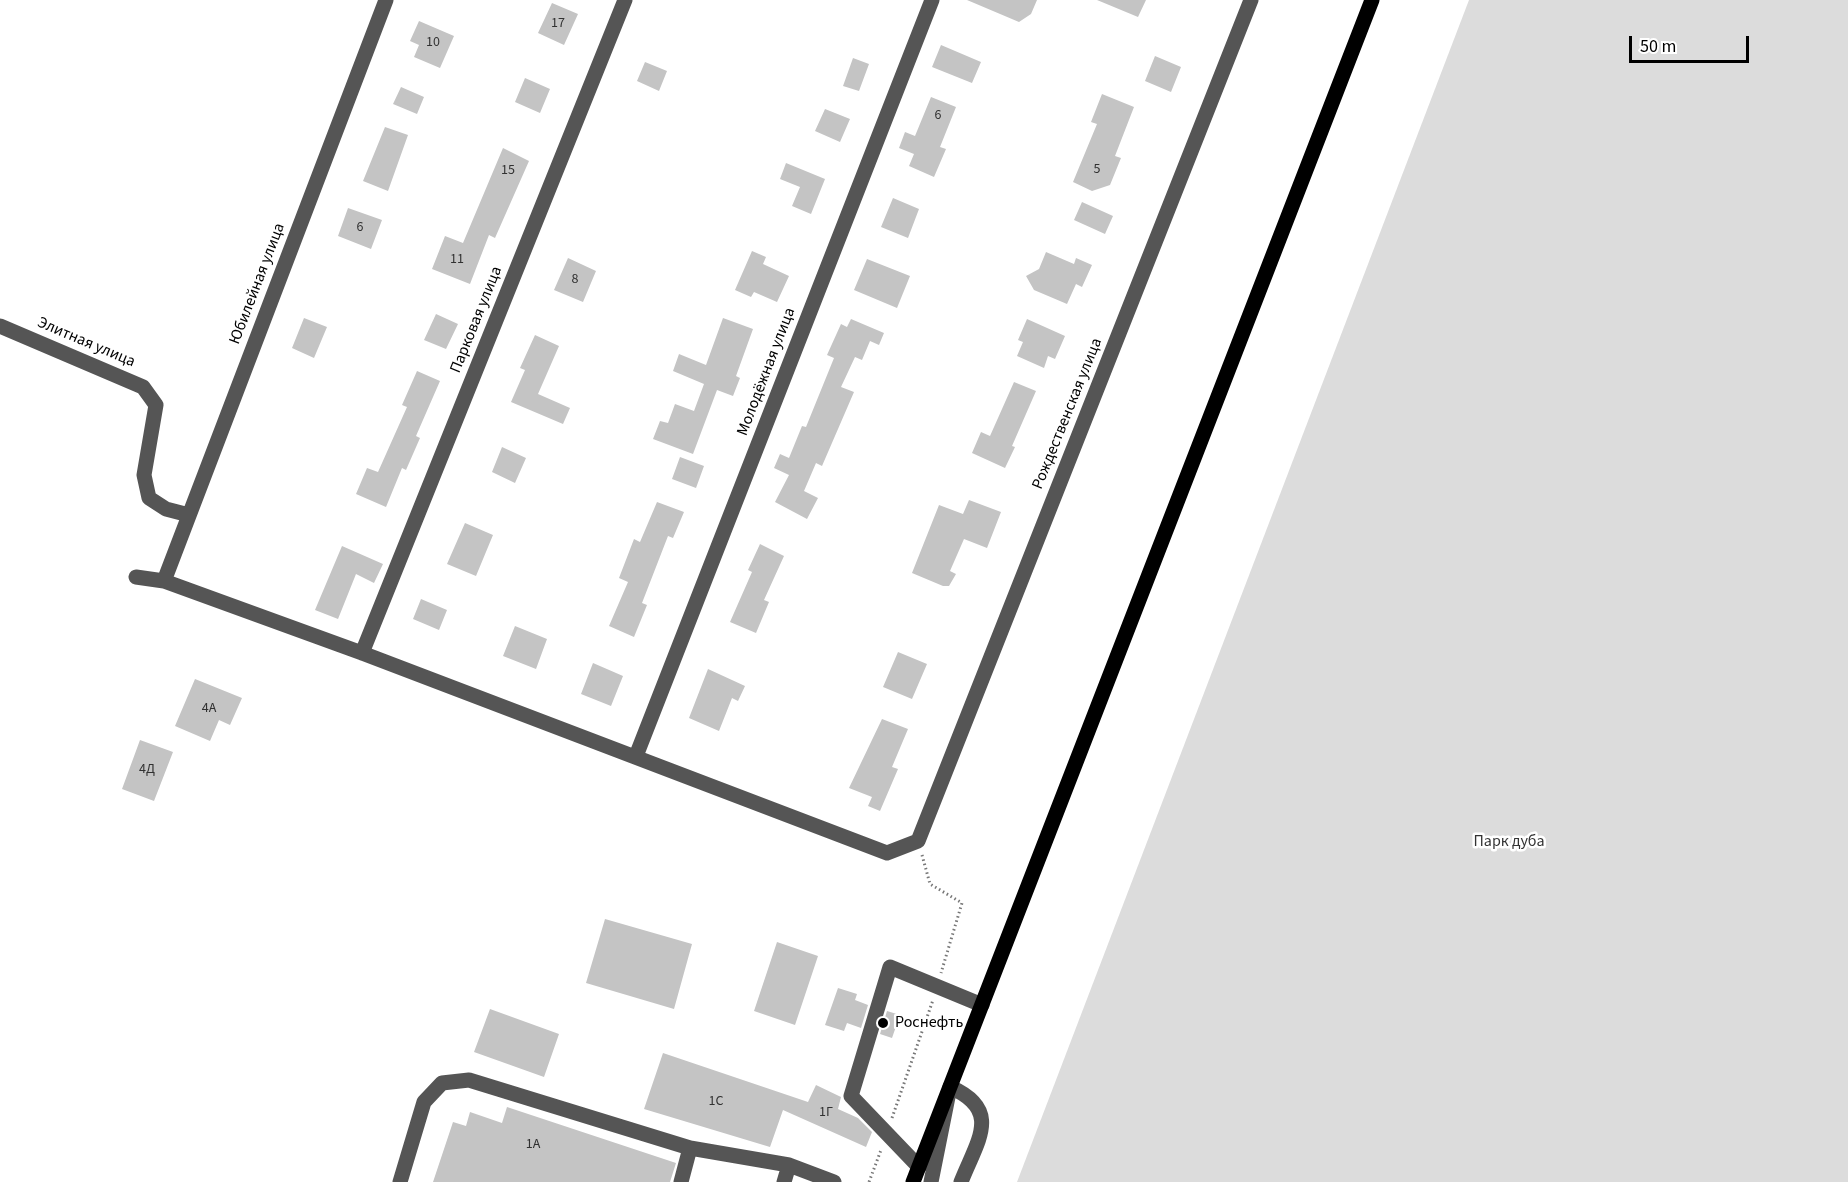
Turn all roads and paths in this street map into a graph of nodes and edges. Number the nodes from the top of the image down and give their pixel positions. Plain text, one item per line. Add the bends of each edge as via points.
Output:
1 (386, 0) edge
2 (624, 0) edge
3 (932, 0) edge
4 (1251, 0) edge
5 (1372, 0) edge
6 (0, 326) edge
7 (189, 515) junction
8 (136, 578) dead end
9 (164, 581) junction
10 (362, 653) junction
11 (636, 756) junction
12 (918, 841) junction
13 (937, 987) junction
14 (982, 1005) junction
15 (950, 1087) junction
16 (886, 1133) junction
17 (690, 1148) junction
18 (789, 1165) junction
19 (919, 1167) junction
20 (400, 1182) edge
21 (681, 1182) edge
22 (784, 1182) edge
23 (834, 1182) edge
24 (869, 1182) edge
25 (913, 1182) edge
26 (931, 1182) edge
27 (961, 1182) edge

1 - 7 street, Юбилейная улица
2 - 10 street, Парковая улица
3 - 11 street, Молодёжная улица
4 - 12 street, Рождественская улица
5 - 14 main road
6 - 7 street, Элитная улица via 143,387 156,405 144,475 149,498 166,509
7 - 9 street, Юбилейная улица
8 - 9 street
9 - 10 street
10 - 11 street
11 - 12 street via 887,853
12 - 13 path via 930,884 962,903
13 - 14 street
13 - 16 path
13 - 16 street via 890,967 851,1096
14 - 15 main road
15 - 19 main road
15 - 26 street
15 - 27 street via 968,1095 979,1107 983,1125
16 - 19 street
16 - 24 path
17 - 18 street
17 - 20 street via 469,1080 442,1083 424,1102
17 - 21 street
18 - 22 street
18 - 23 street
19 - 25 main road

